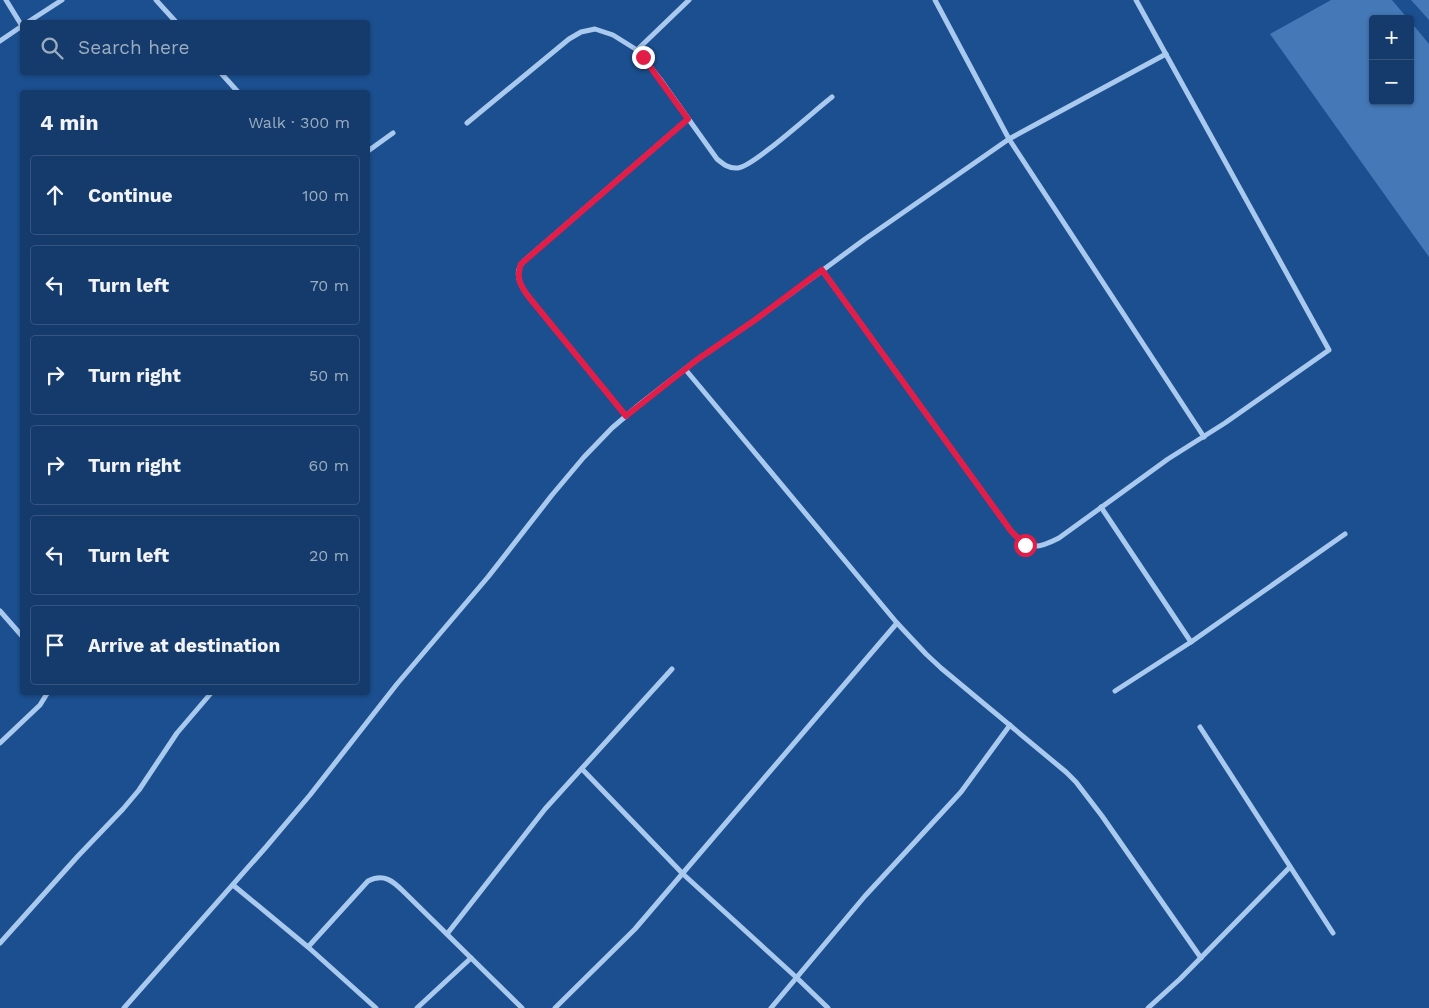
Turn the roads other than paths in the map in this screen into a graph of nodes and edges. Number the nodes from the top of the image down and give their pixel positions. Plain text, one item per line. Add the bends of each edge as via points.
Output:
1 (6, 0) edge
2 (62, 0) edge
3 (156, 0) edge
4 (689, 0) edge
5 (935, 0) edge
6 (1136, 0) edge
7 (31, 20) edge
8 (174, 20) edge
9 (20, 23) edge
10 (20, 27) edge
11 (0, 41) edge
12 (637, 50) junction
13 (1166, 54) junction
14 (223, 75) edge
15 (236, 90) edge
16 (832, 97) dead end
17 (688, 119) junction
18 (467, 123) dead end
19 (393, 133) dead end
20 (1009, 139) junction
21 (370, 150) edge
22 (822, 270) junction
23 (685, 370) junction
24 (626, 416) junction
25 (1204, 437) junction
26 (1101, 507) junction
27 (1345, 534) dead end
28 (0, 610) edge
29 (898, 623) junction
30 (20, 634) edge
31 (1191, 642) junction
32 (672, 669) dead end
33 (1115, 691) dead end
34 (46, 695) edge
35 (209, 695) edge
36 (1010, 725) junction
37 (1200, 727) dead end
38 (0, 743) edge
39 (582, 769) junction
40 (1290, 867) junction
41 (683, 874) junction
42 (233, 885) junction
43 (1333, 933) dead end
44 (447, 934) junction
45 (0, 944) edge
46 (308, 947) junction
47 (471, 958) junction
48 (1201, 958) junction
49 (797, 978) junction
50 (124, 1008) edge
51 (376, 1008) edge
52 (417, 1008) edge
53 (522, 1008) edge
54 (555, 1008) edge
55 (771, 1008) edge
56 (828, 1008) edge
57 (1148, 1008) edge

1 - 9 street
2 - 7 street
3 - 8 street
4 - 12 street
5 - 20 street
6 - 13 street
10 - 11 street
12 - 17 street
12 - 18 street via 603,31 581,32
13 - 20 street
13 - 25 street via 1329,350
14 - 15 street
16 - 17 street via 756,159 738,168 724,165 717,159
17 - 24 street via 524,261 518,274 528,296
19 - 21 street
20 - 22 street
20 - 25 street
22 - 23 street
22 - 26 street via 1020,541 1032,546 1048,544
23 - 24 street
23 - 29 street
24 - 42 street via 584,457
25 - 26 street
26 - 31 street
27 - 31 street
28 - 30 street
29 - 36 street via 936,663
29 - 41 street
31 - 33 street
32 - 39 street
34 - 38 street
35 - 45 street via 177,733 123,810
36 - 48 street via 1083,790
36 - 49 street via 961,792 865,896
37 - 40 street
39 - 41 street
39 - 44 street via 545,809
40 - 43 street
40 - 48 street
41 - 49 street
41 - 54 street via 635,929
42 - 46 street
42 - 50 street
44 - 46 street via 396,883 378,877 368,881
44 - 47 street
46 - 51 street
47 - 52 street
47 - 53 street
48 - 57 street
49 - 55 street
49 - 56 street

